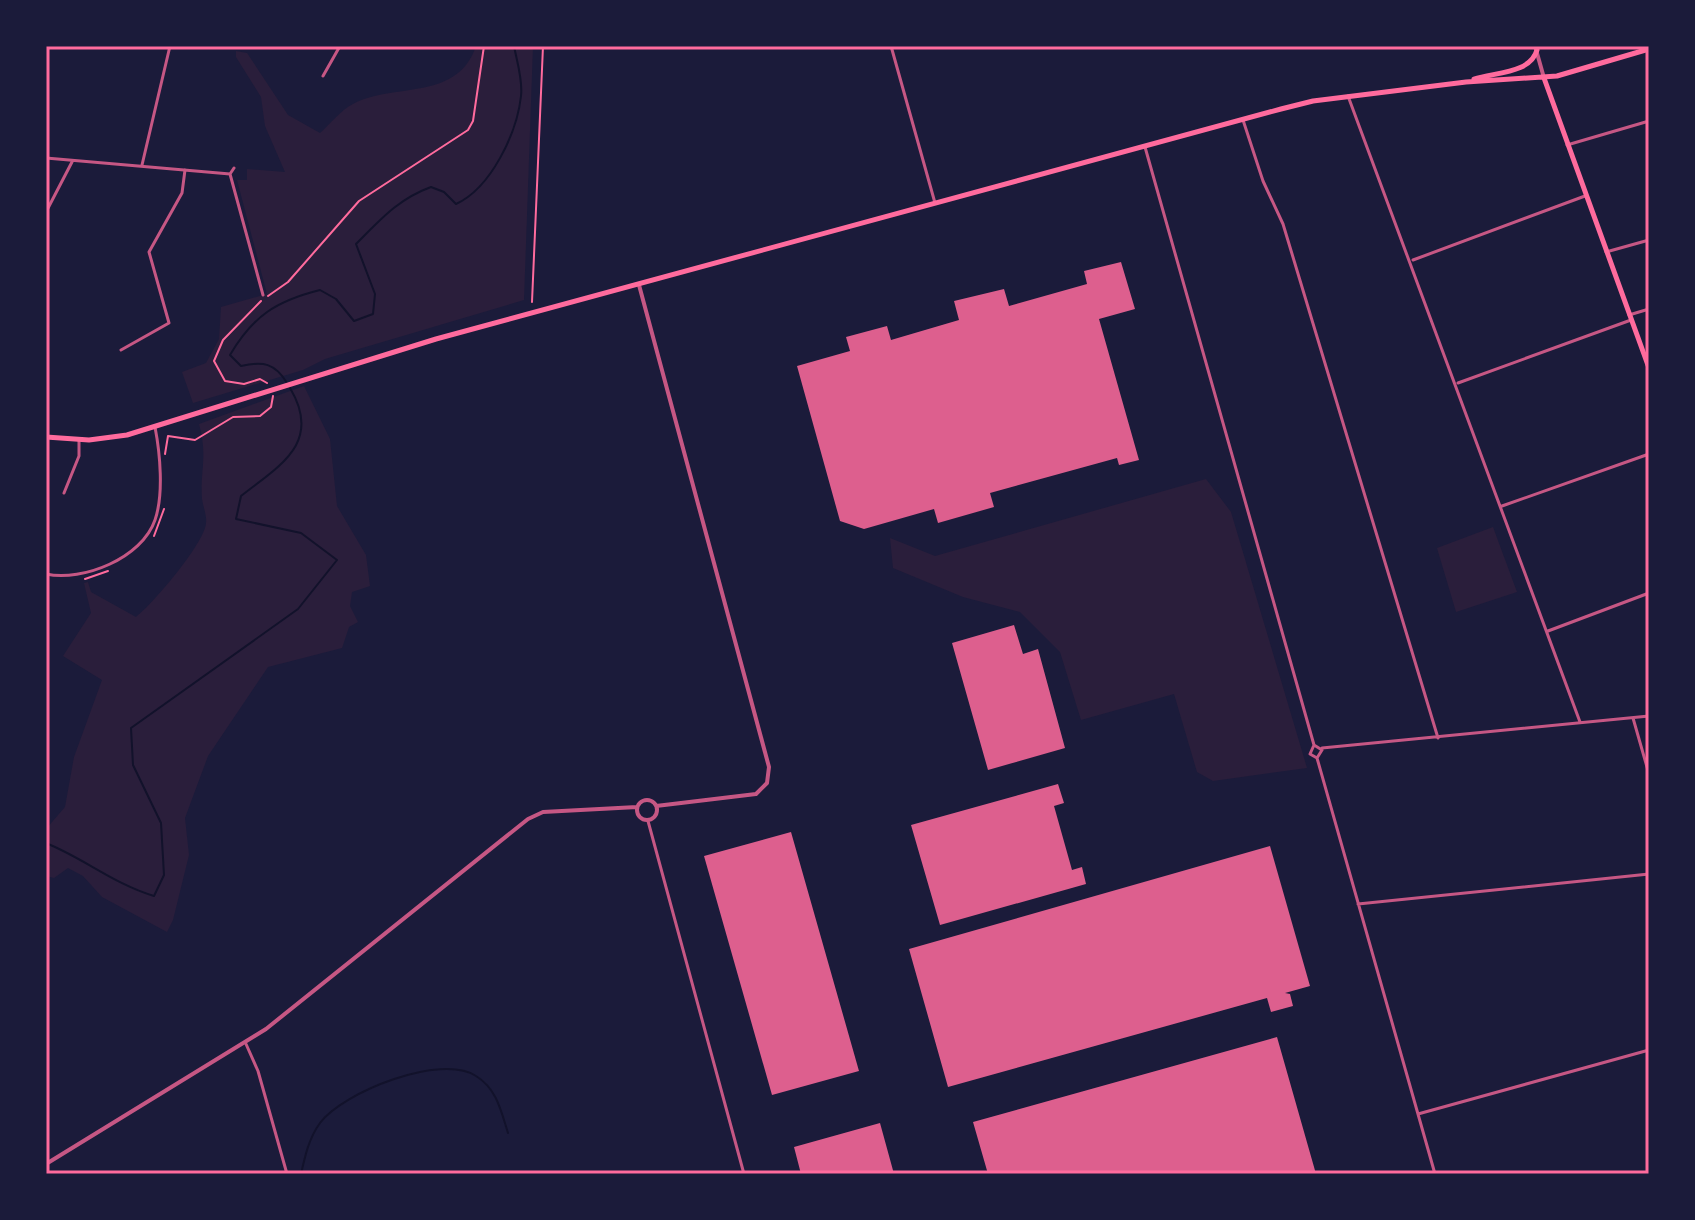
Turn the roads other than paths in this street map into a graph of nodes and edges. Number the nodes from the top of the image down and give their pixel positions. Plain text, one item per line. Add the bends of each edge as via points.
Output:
1 (170, 46) edge
2 (340, 46) edge
3 (360, 46) edge
4 (386, 46) edge
5 (891, 46) edge
6 (1536, 48) edge
7 (1649, 49) edge
8 (323, 76) dead end
9 (1544, 78) junction
10 (1466, 82) junction
11 (1348, 96) junction
12 (1243, 119) junction
13 (1649, 121) edge
14 (1567, 145) junction
15 (1145, 147) junction
16 (46, 158) edge
17 (72, 160) junction
18 (142, 165) junction
19 (234, 168) dead end
20 (185, 170) junction
21 (230, 174) junction
22 (1585, 196) junction
23 (935, 203) junction
24 (46, 212) edge
25 (1649, 240) edge
26 (1606, 252) junction
27 (1411, 260) junction
28 (639, 285) junction
29 (264, 296) road end
30 (1649, 309) edge
31 (1630, 317) junction
32 (121, 350) dead end
33 (1649, 368) edge
34 (1457, 383) junction
35 (155, 427) junction
36 (46, 437) edge
37 (79, 439) junction
38 (1649, 454) edge
39 (64, 493) dead end
40 (1501, 506) junction
41 (46, 574) edge
42 (1649, 593) edge
43 (1547, 631) junction
44 (1649, 716) edge
45 (1633, 718) junction
46 (1580, 722) junction
47 (1438, 738) junction
48 (1314, 745) junction
49 (1322, 748) junction
50 (1317, 758) junction
51 (1649, 774) edge
52 (656, 806) junction
53 (637, 807) junction
54 (648, 821) junction
55 (1649, 874) edge
56 (1358, 904) junction
57 (246, 1044) junction
58 (1649, 1050) edge
59 (1418, 1114) junction
60 (46, 1164) edge
61 (287, 1174) edge
62 (744, 1174) edge
63 (1435, 1174) edge

1 - 18 street
2 - 8 street
3 - 4 street
5 - 23 street
6 - 9 street
6 - 10 main road via 1523,67
7 - 9 main road
9 - 10 main road
9 - 14 main road
10 - 11 main road
11 - 12 main road
11 - 27 street
12 - 15 main road
12 - 47 street via 1283,224
13 - 14 street
14 - 22 main road
15 - 23 main road
15 - 48 street
16 - 17 street
17 - 18 street
17 - 24 street
18 - 20 street
19 - 21 street
20 - 21 street
20 - 32 street via 182,193 149,252 169,323
21 - 29 street
22 - 26 main road
22 - 27 street
23 - 28 main road
25 - 26 street
26 - 31 main road
27 - 34 street
28 - 35 main road via 300,379
28 - 52 street via 769,767 767,783 756,794
30 - 31 street
31 - 33 main road
31 - 34 street
34 - 40 street
35 - 37 main road
35 - 41 street via 158,496 154,523 144,537 85,574
36 - 37 main road
37 - 39 street via 79,456
38 - 40 street
40 - 43 street
42 - 43 street
43 - 46 street
44 - 45 street
45 - 46 street
45 - 51 street
46 - 47 street
47 - 49 street
48 - 49 street
48 - 50 street via 1310,751
49 - 50 street
50 - 56 street
52 - 53 street via 646,800
52 - 54 street
53 - 54 street via 639,817
53 - 57 street via 543,812 528,819
54 - 62 street
55 - 56 street
56 - 59 street
57 - 60 street
57 - 61 street
58 - 59 street
59 - 63 street

